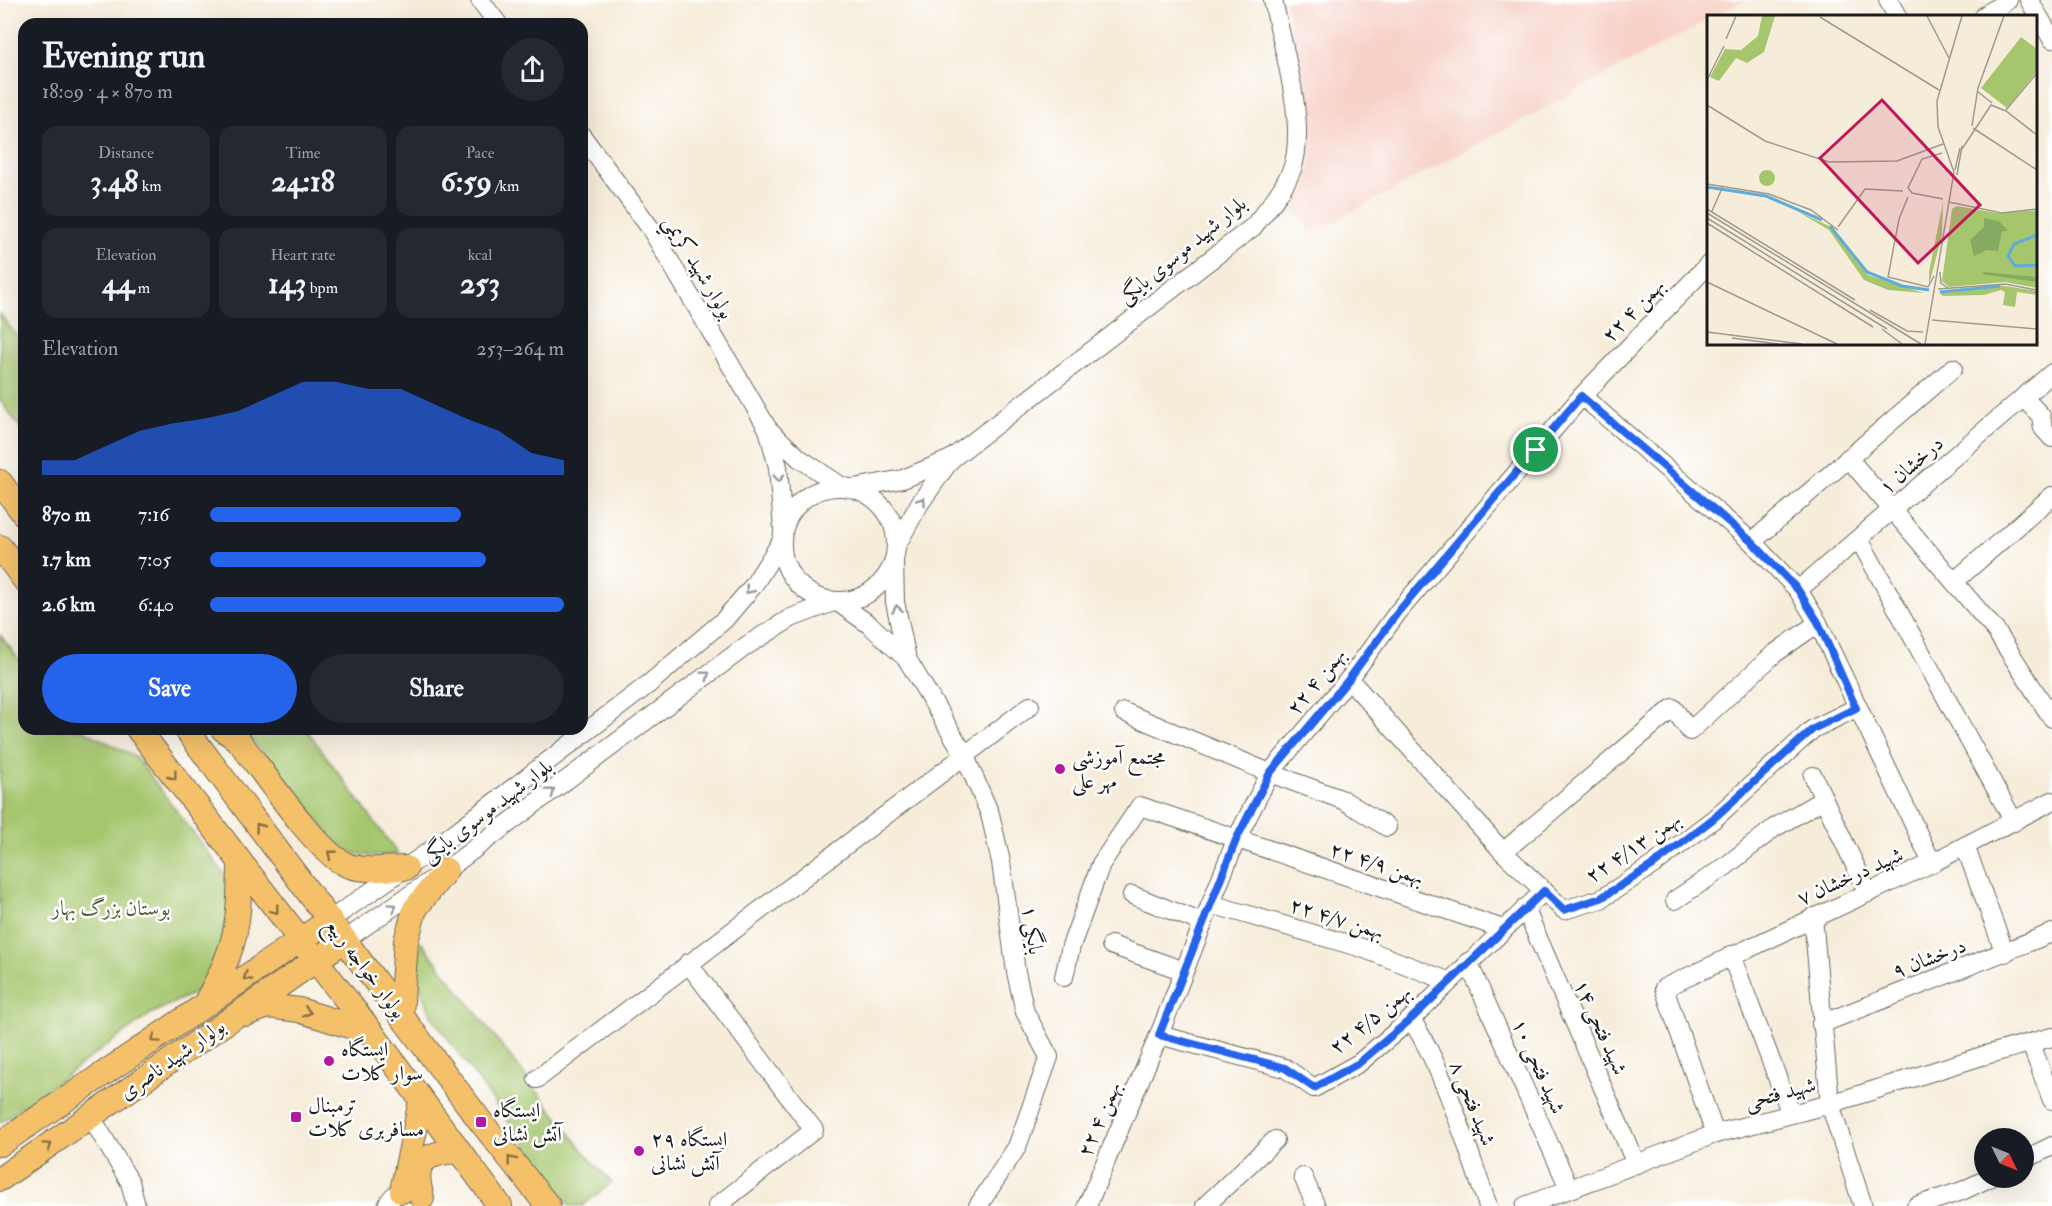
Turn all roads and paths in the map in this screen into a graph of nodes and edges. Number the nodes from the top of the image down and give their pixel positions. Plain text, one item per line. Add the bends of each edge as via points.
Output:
1 (480, 0) edge
2 (1273, 0) edge
3 (1888, 0) edge
4 (2008, 0) edge
5 (2029, 0) edge
6 (1896, 15) edge
7 (1986, 15) edge
8 (494, 18) edge
9 (2052, 39) edge
10 (588, 143) edge
11 (1707, 267) edge
12 (1953, 368) dead end
13 (2052, 373) edge
14 (1581, 396) junction
15 (2023, 397) junction
16 (768, 429) junction
17 (2052, 438) edge
18 (1848, 458) junction
19 (951, 459) junction
20 (0, 482) edge
21 (847, 487) junction
22 (2049, 505) edge
23 (18, 506) edge
24 (1893, 510) junction
25 (782, 535) junction
26 (1859, 539) junction
27 (1752, 542) junction
28 (0, 547) edge
29 (895, 552) junction
30 (18, 571) edge
31 (1955, 581) junction
32 (1798, 590) junction
33 (836, 601) junction
34 (1818, 622) junction
35 (907, 659) junction
36 (1349, 679) junction
37 (1030, 706) dead end
38 (1856, 708) junction
39 (1124, 712) dead end
40 (2052, 718) edge
41 (588, 730) edge
42 (143, 735) edge
43 (191, 735) edge
44 (232, 735) edge
45 (581, 735) edge
46 (964, 754) junction
47 (1270, 773) junction
48 (1813, 776) dead end
49 (1824, 800) junction
50 (2052, 801) edge
51 (2014, 822) junction
52 (1387, 827) dead end
53 (1236, 840) junction
54 (1965, 846) junction
55 (1503, 852) junction
56 (240, 863) junction
57 (1932, 863) junction
58 (406, 868) junction
59 (446, 870) junction
60 (1544, 891) junction
61 (1868, 893) junction
62 (1132, 895) dead end
63 (1675, 900) dead end
64 (1210, 904) junction
65 (1525, 908) junction
66 (1813, 917) junction
67 (330, 920) junction
68 (1203, 923) junction
69 (1503, 929) junction
70 (2052, 933) edge
71 (299, 940) junction
72 (345, 940) junction
73 (1111, 945) dead end
74 (2005, 953) junction
75 (1731, 955) junction
76 (315, 960) junction
77 (1468, 962) junction
78 (688, 963) junction
79 (1184, 971) junction
80 (1064, 977) dead end
81 (1448, 981) junction
82 (203, 1006) junction
83 (401, 1015) junction
84 (230, 1019) junction
85 (1411, 1019) junction
86 (1821, 1024) junction
87 (372, 1033) junction
88 (1159, 1035) junction
89 (2052, 1038) edge
90 (2031, 1044) junction
91 (537, 1079) dead end
92 (2052, 1100) edge
93 (421, 1101) junction
94 (1830, 1104) junction
95 (1791, 1114) junction
96 (91, 1117) junction
97 (1715, 1134) junction
98 (1275, 1140) dead end
99 (0, 1144) edge
100 (2052, 1146) edge
101 (458, 1151) junction
102 (2034, 1155) edge
103 (1636, 1164) junction
104 (1303, 1177) dead end
105 (0, 1179) edge
106 (1974, 1185) edge
107 (1569, 1188) junction
108 (413, 1202) edge
109 (136, 1206) edge
110 (499, 1206) edge
111 (548, 1206) edge
112 (717, 1206) edge
113 (978, 1206) edge
114 (1087, 1206) edge
115 (1205, 1206) edge
116 (1316, 1206) edge
117 (1488, 1206) edge
118 (1525, 1206) edge
119 (1863, 1206) edge
120 (1916, 1206) edge

1 - 8 street
2 - 19 street, بلوار شهید موسوی بایگی via 1298,117 1293,166 1281,192 1254,227
3 - 6 street
4 - 7 street
5 - 9 street
10 - 16 street, بولوار شهيد كريمي via 651,229
11 - 14 street, ۲۲ بهمن ۴
12 - 18 street
13 - 15 street, درخشان ۱
14 - 27 street
14 - 36 street, ۲۲ بهمن ۴ via 1398,612
15 - 17 street via 2041,416 2043,428
15 - 24 street, درخشان ۱
16 - 21 street, بولوار شهيد كريمي via 799,458
16 -> 25 street, بولوار شهيد كريمي via 778,467
18 - 24 street
18 - 27 street
19 - 21 street, بلوار شهید موسوی بایگی via 903,479
29 -> 19 street, بلوار شهید موسوی بایگی via 920,503
20 - 23 main road
21 - 25 street via 828,487 805,497 788,517
21 - 29 street via 866,493 885,509 895,533
22 - 31 street
24 - 26 street, درخشان ۱
24 - 31 street
25 - 33 street via 786,567 797,583 812,594
25 -> 41 street, بلوار شهید موسوی بایگی via 753,586 724,620
26 - 32 street, درخشان ۱
26 - 51 street
27 - 32 street
28 - 30 main road
29 - 33 street via 882,581 873,590
35 -> 29 street via 895,602
31 - 40 street via 1996,631
32 - 34 street
33 - 35 street
59 -> 33 street, بلوار شهید موسوی بایگی via 746,646 791,618
34 - 38 street
34 - 55 street via 1774,654 1690,731 1673,708
35 - 46 street, بایگی ۱
36 - 47 street, ۲۲ بهمن ۴
36 - 55 street, ۲۲ بهمن ۴/۱۳
37 - 46 street
38 - 57 street
38 - 60 street, ۲۲ بهمن ۴/۱۳ via 1813,729 1714,818 1653,865 1601,898 1564,910
39 - 47 street
42 -> 56 main road, بولوار خواجه ربیع
67 -> 43 main road, بولوار خواجه ربیع
58 -> 44 main road via 367,869 344,864 323,847
45 -> 58 street, بلوار شهید موسوی بایگی
46 - 78 street
46 - 113 street, بایگی ۱ via 990,814 1025,1012 1049,1057 1017,1147
47 - 52 street via 1343,800
47 - 53 street, ۲۲ بهمن ۴
48 - 49 street
49 - 61 street
49 - 63 street via 1774,828
50 - 51 street, شهید درخشان ۷
51 - 54 street, شهید درخشان ۷
53 - 64 street, ۲۲ بهمن ۴
53 - 69 street, ۲۲ بهمن ۴/۹
53 - 80 street, ۲۲ بهمن ۴/۹ via 1140,806 1101,864
54 - 57 street, شهید درخشان ۷
54 - 74 street
55 - 60 street, ۲۲ بهمن ۴/۱۳
56 -> 71 main road, بولوار خواجه ربیع
56 - 82 main road via 237,931 224,969
57 - 61 street, شهید درخشان ۷
58 - 67 street, بلوار شهید موسوی بایگی
72 -> 59 street, بلوار شهید موسوی بایگی
59 - 83 main road via 415,909 406,941
60 - 65 street, ۲۲ بهمن ۴/۵
61 - 66 street, شهید درخشان ۷
62 - 68 street
64 - 68 street, ۲۲ بهمن ۴
64 - 81 street, ۲۲ بهمن ۴/۷ via 1362,948
65 - 69 street, ۲۲ بهمن ۴/۵
65 - 103 street, شهید فتحی ۱۴
66 - 75 street, شهید درخشان ۷
66 - 86 street
67 - 71 main road, بولوار شهید ناصری
67 - 72 main road, بولوار خواجه ربیع
68 - 79 street, ۲۲ بهمن ۴
69 - 77 street, ۲۲ بهمن ۴/۵
70 - 74 street, درخشان ۹
71 - 76 main road, بولوار خواجه ربیع
71 -> 82 main road, بولوار شهید ناصری
72 - 76 main road, بولوار شهید ناصری
72 - 83 main road, بولوار خواجه ربیع
73 - 79 street
74 - 86 street, درخشان ۹
75 - 95 street
75 - 97 street, شهید درخشان ۷ via 1664,988
76 - 84 main road, بولوار شهید ناصری
76 - 87 main road, بولوار خواجه ربیع
77 - 81 street, ۲۲ بهمن ۴/۵
77 - 107 street, شهید فتحی ۱۰
78 - 91 street
78 - 112 street via 814,1130
79 - 88 street, ۲۲ بهمن ۴
81 - 85 street, ۲۲ بهمن ۴/۵
82 -> 99 main road, بولوار شهید ناصری
111 -> 83 main road, بولوار خواجه ربیع
84 -> 87 main road via 268,1006 320,1015
84 - 96 main road, بولوار شهید ناصری
85 - 88 street, ۲۲ بهمن ۴/۵ via 1359,1063 1314,1088 1285,1068
85 - 117 street, شهید فتحی ۸ via 1455,1113
86 - 94 street
87 - 93 main road, بولوار خواجه ربیع
88 - 114 street, ۲۲ بهمن ۴
89 - 90 street, شهید فتحی
90 - 92 street
90 - 94 street, شهید فتحی
93 - 101 main road, بولوار خواجه ربیع
93 - 108 main road
94 - 95 street, شهید فتحی
94 - 119 street
95 - 97 street, شهید فتحی
105 -> 96 main road, بولوار شهید ناصری
96 - 109 street via 130,1182
97 - 103 street, شهید فتحی
98 - 115 street
100 - 102 street
101 - 108 main road via 437,1153 418,1167
101 - 110 main road, بولوار خواجه ربیع
103 - 107 street, شهید فتحی
104 - 116 street
106 - 120 street
107 - 118 street, شهید فتحی

